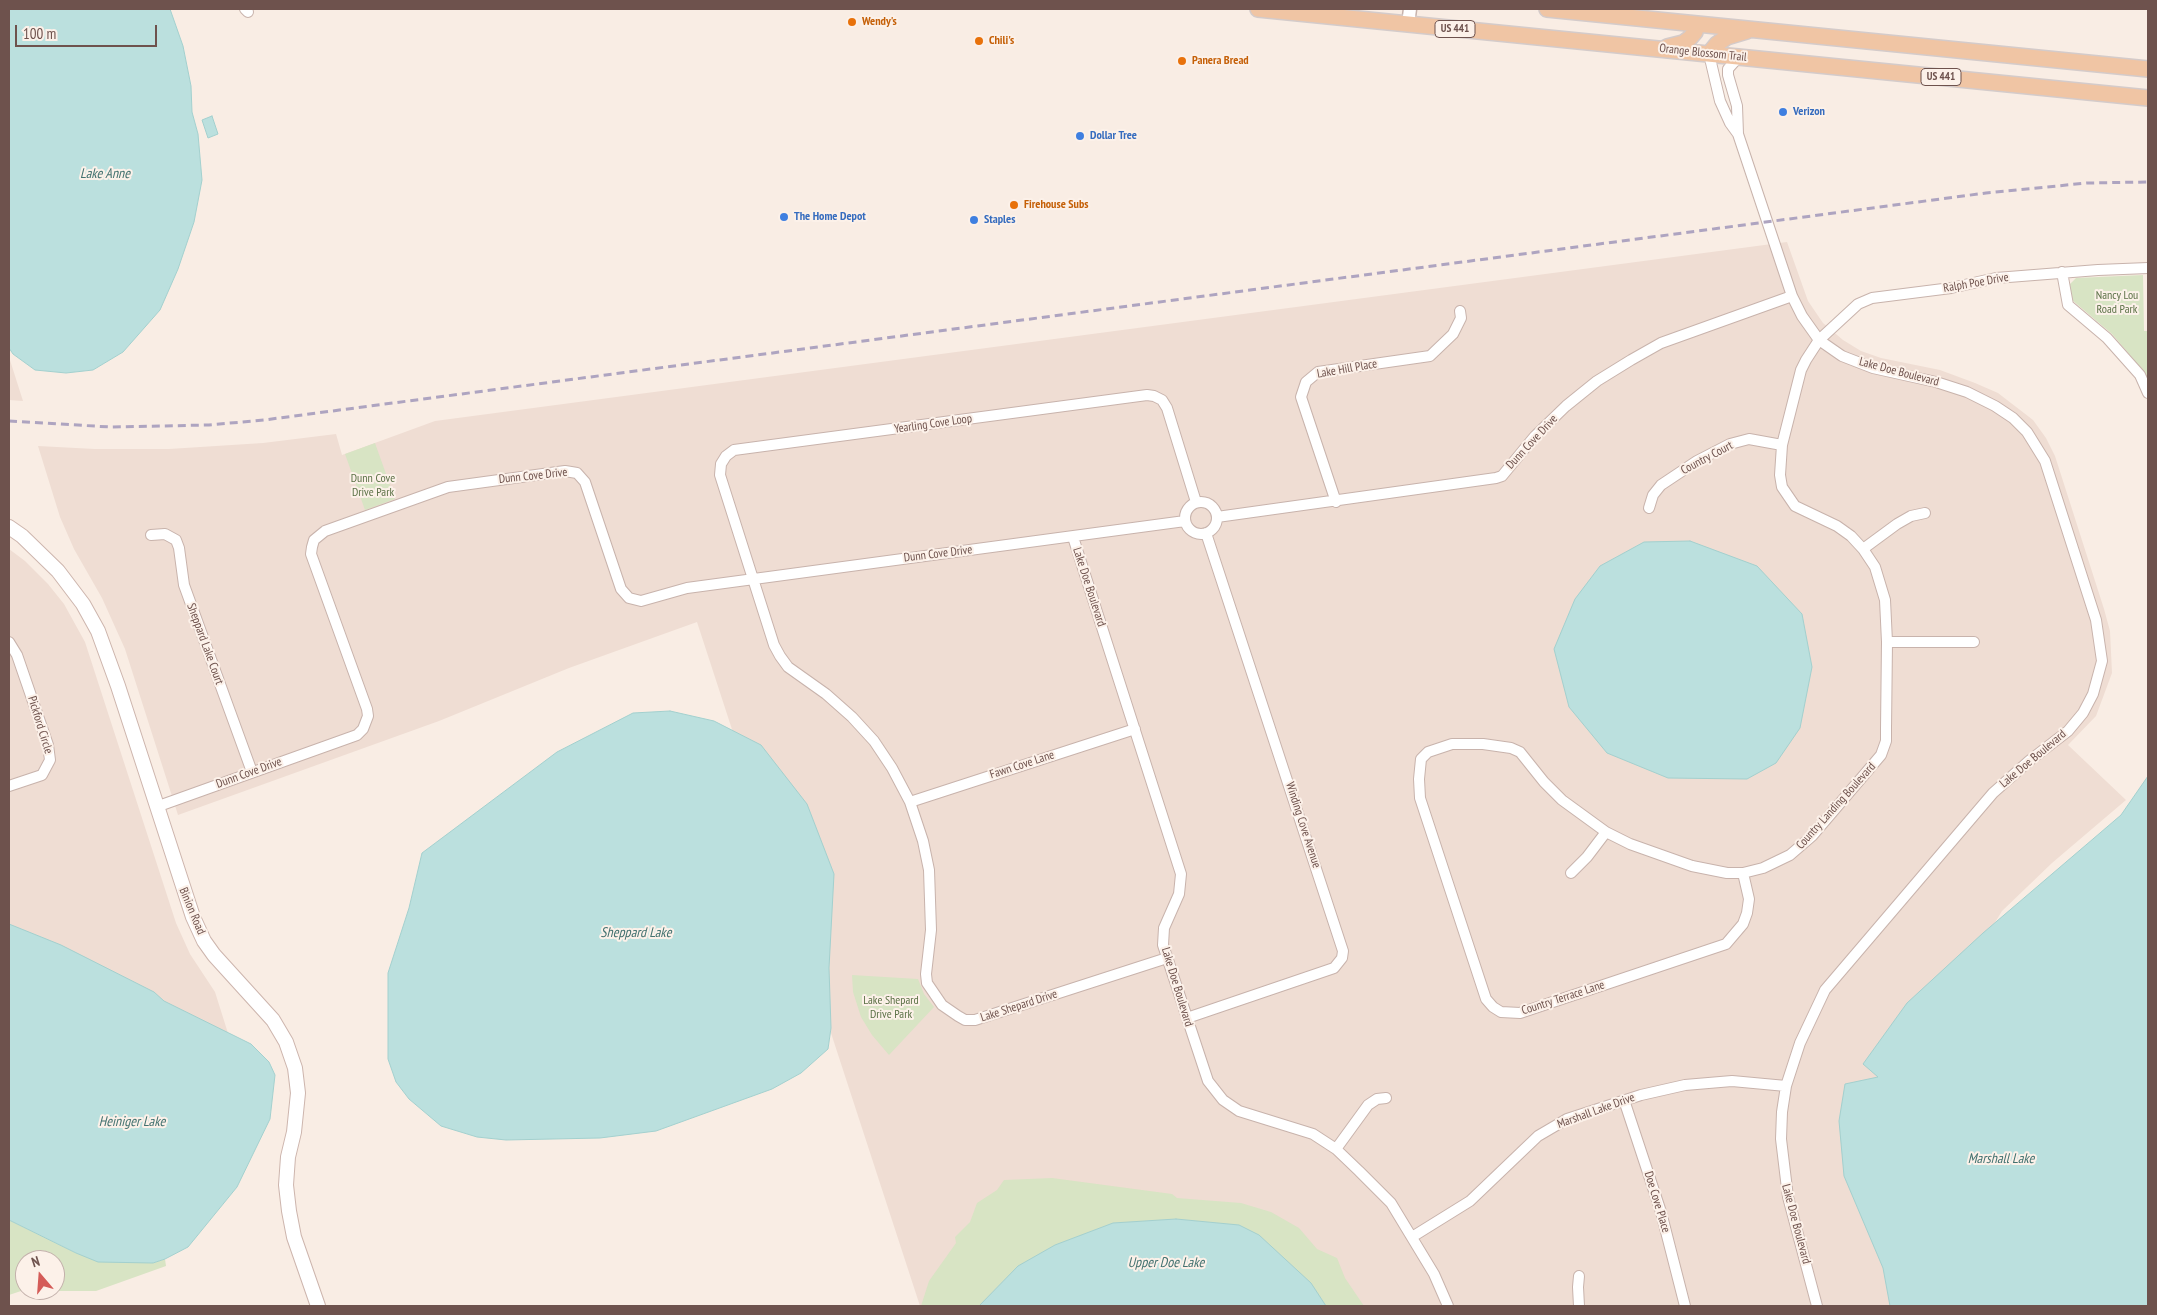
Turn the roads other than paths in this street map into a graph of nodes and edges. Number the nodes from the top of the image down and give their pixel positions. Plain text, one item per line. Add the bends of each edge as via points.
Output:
1 (1258, 9) edge
2 (1547, 9) edge
3 (1409, 16) edge
4 (1697, 24) junction
5 (1753, 30) junction
6 (1661, 49) junction
7 (1709, 54) junction
8 (1745, 58) junction
9 (2148, 68) edge
10 (2148, 98) edge
11 (1738, 134) junction
12 (2148, 268) edge
13 (2062, 272) junction
14 (1792, 296) junction
15 (1460, 311) dead end
16 (1819, 340) junction
17 (2148, 393) edge
18 (1782, 445) junction
19 (1196, 502) junction
20 (1336, 502) junction
21 (1649, 508) dead end
22 (1925, 513) dead end
23 (1218, 517) junction
24 (1185, 521) junction
25 (9, 527) edge
26 (1206, 533) junction
27 (151, 535) dead end
28 (1073, 537) junction
29 (1863, 549) junction
30 (753, 579) junction
31 (9, 642) edge
32 (1887, 642) junction
33 (1974, 642) dead end
34 (1135, 729) junction
35 (1424, 756) joint
36 (252, 772) junction
37 (9, 786) edge
38 (910, 802) junction
39 (156, 807) junction
40 (1606, 832) junction
41 (1571, 873) dead end
42 (1743, 873) junction
43 (1167, 958) junction
44 (1186, 1018) junction
45 (1786, 1086) junction
46 (1386, 1098) dead end
47 (1624, 1100) junction
48 (1336, 1149) junction
49 (1412, 1237) junction
50 (1579, 1276) dead end
51 (318, 1306) edge
52 (1448, 1306) edge
53 (1579, 1306) edge
54 (1685, 1306) edge
55 (1817, 1306) edge

1 - 3 main road, Orange Blossom Trail / US 441
2 - 4 main road, US 441
3 - 6 main road, Orange Blossom Trail / US 441
4 - 5 main road, US 441
4 - 6 main road via 1695,32 1683,43
5 - 7 main road via 1728,37
5 - 9 main road, US 441
6 - 7 main road, Orange Blossom Trail / US 441
7 - 8 main road, Orange Blossom Trail / US 441
7 - 11 street, Lake Doe Boulevard via 1720,101
8 - 10 main road, Orange Blossom Trail / US 441
8 - 11 street, Lake Doe Boulevard via 1736,60 1728,68 1737,106
11 - 14 street, Lake Doe Boulevard
12 - 13 street, Ralph Poe Drive
13 - 16 street, Ralph Poe Drive via 1996,278 1862,301
13 - 17 street via 2068,305 2107,338 2140,375
14 - 16 street, Lake Doe Boulevard
14 - 20 street, Dunn Cove Drive via 1661,343 1597,381 1566,406 1502,476
15 - 20 street, Lake Hill Place via 1461,318 1453,334 1430,356 1318,372 1306,382 1302,397
16 - 18 street, Country Landing Boulevard via 1801,370
16 - 45 street, Lake Doe Boulevard via 1842,356 1873,368 1967,392 1995,406 2027,432 2045,461 2096,620 2102,661 2093,694 2068,731 1993,793 1825,990 1800,1043
18 - 21 street, Country Court via 1749,439 1730,444 1661,485
18 - 29 street, Country Landing Boulevard via 1780,475 1789,499 1804,512 1837,526
19 - 23 street via 1210,504
19 - 24 street via 1188,507
19 - 30 street, Yearling Cove Loop via 1167,408 1162,400 1147,395 734,450 721,464 720,475
20 - 23 street, Dunn Cove Drive
22 - 29 street via 1897,524
23 - 26 street via 1214,527
24 - 26 street via 1195,533
24 - 28 street, Dunn Cove Drive
25 - 39 main road, Binion Road via 45,557 68,582 98,632
26 - 44 street, Winding Cove Avenue via 1343,951 1334,968
27 - 36 street, Sheppard Lake Court via 165,534 176,540 184,586
28 - 30 street, Dunn Cove Drive
28 - 34 street, Lake Doe Boulevard
29 - 32 street, Country Landing Boulevard via 1875,567 1881,586
30 - 36 street, Dunn Cove Drive via 687,588 640,601 629,598 621,589 585,482 571,471 448,487 325,531 314,540 311,554 368,716 357,735
30 - 38 street, Lake Shepard Drive via 780,656 788,667 826,694 863,729 892,768
31 - 37 street, Pickford Circle via 17,655 48,745 50,760 42,775
32 - 33 street
32 - 42 street, Country Landing Boulevard via 1886,741 1881,755 1800,848 1772,864
34 - 38 street, Fawn Cove Lane
34 - 43 street, Lake Doe Boulevard via 1181,874 1179,894 1162,936
35 - 40 street, Country Landing Boulevard via 1432,750 1459,743 1511,748 1520,752 1562,800
35 - 42 street, Country Terrace Lane via 1419,773 1420,798 1486,999 1501,1012 1520,1013 1726,944 1743,924 1747,913 1749,899
36 - 39 street, Dunn Cove Drive
38 - 43 street, Lake Shepard Drive via 929,870 931,930 927,983 949,1011 965,1020 975,1020
39 - 51 main road, Binion Road via 183,892 204,941 273,1020 286,1042 295,1068 298,1093 288,1157 288,1211
40 - 41 street
40 - 42 street, Country Landing Boulevard via 1672,860 1710,870
43 - 44 street, Lake Doe Boulevard
44 - 48 street, Lake Doe Boulevard via 1205,1074 1228,1103 1245,1114 1313,1134
45 - 47 street, Marshall Lake Drive via 1751,1081 1708,1082
45 - 55 street, Lake Doe Boulevard via 1782,1112 1783,1168
46 - 48 street via 1368,1104
47 - 49 street, Marshall Lake Drive via 1552,1127 1470,1202
47 - 54 street, Doe Cove Place via 1661,1212
48 - 49 street, Lake Doe Boulevard via 1387,1198
49 - 52 street, Lake Doe Boulevard
50 - 53 street

